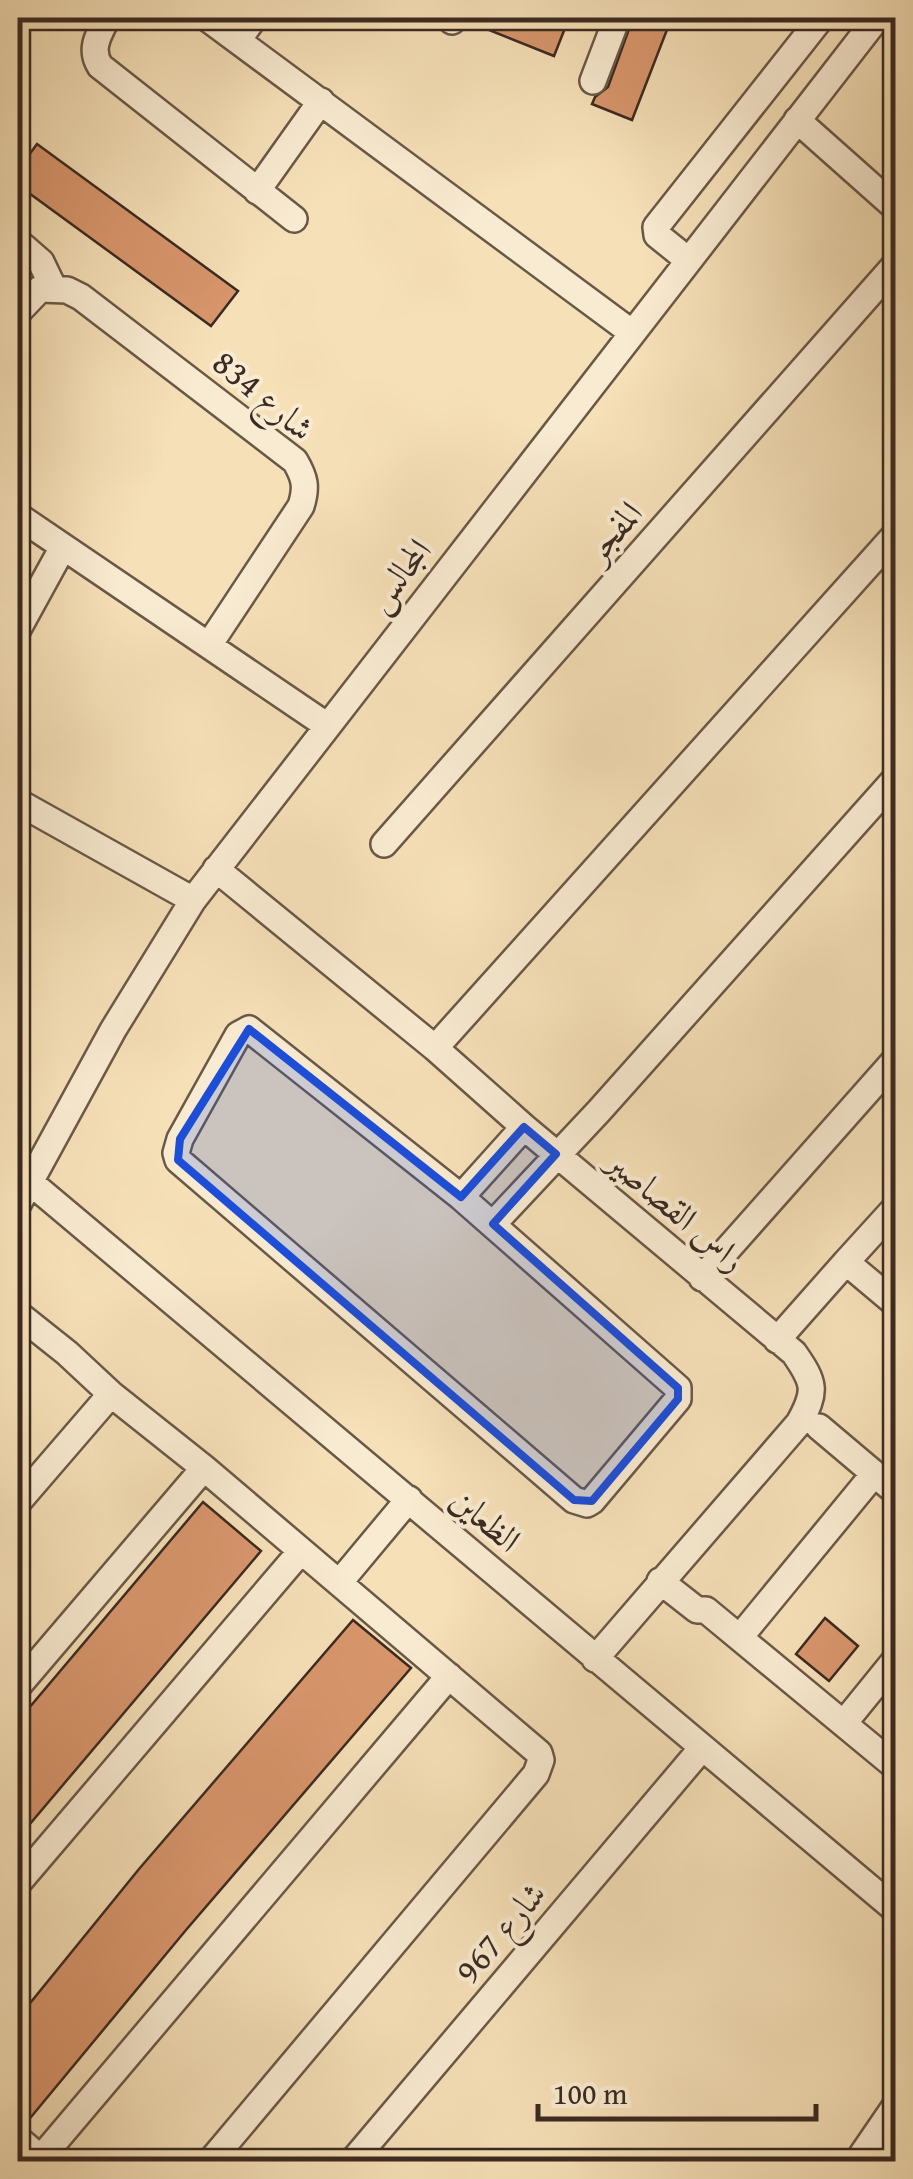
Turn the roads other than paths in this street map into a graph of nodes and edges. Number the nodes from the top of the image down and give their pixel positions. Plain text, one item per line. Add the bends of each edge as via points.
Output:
1 (107, 18) edge
2 (254, 18) edge
3 (617, 18) edge
4 (822, 18) edge
5 (877, 18) edge
6 (214, 19) edge
7 (238, 40) junction
8 (593, 81) dead end
9 (321, 101) junction
10 (796, 120) junction
11 (257, 191) junction
12 (896, 208) edge
13 (294, 219) dead end
14 (18, 242) edge
15 (688, 260) junction
16 (896, 264) edge
17 (53, 287) junction
18 (18, 312) edge
19 (632, 332) junction
20 (18, 516) edge
21 (896, 534) edge
22 (63, 547) junction
23 (18, 630) edge
24 (209, 645) junction
25 (326, 725) junction
26 (896, 778) edge
27 (18, 802) edge
28 (384, 844) dead end
29 (216, 869) junction
30 (194, 900) junction
31 (435, 1048) junction
32 (896, 1059) edge
33 (524, 1127) junction
34 (556, 1154) junction
35 (24, 1193) edge
36 (462, 1197) junction
37 (896, 1207) edge
38 (493, 1224) junction
39 (846, 1262) junction
40 (702, 1278) junction
41 (896, 1304) edge
42 (18, 1314) edge
43 (778, 1340) junction
44 (111, 1394) junction
45 (819, 1426) dead end
46 (204, 1468) junction
47 (874, 1474) junction
48 (896, 1492) edge
49 (18, 1502) edge
50 (415, 1504) junction
51 (301, 1550) junction
52 (666, 1575) junction
53 (346, 1588) junction
54 (740, 1637) junction
55 (595, 1658) junction
56 (896, 1659) edge
57 (449, 1676) junction
58 (18, 1686) edge
59 (844, 1723) junction
60 (702, 1748) junction
61 (896, 1767) edge
62 (18, 1884) edge
63 (896, 1910) edge
64 (896, 2105) edge
65 (18, 2139) edge
66 (43, 2160) edge
67 (210, 2162) edge
68 (352, 2162) edge
69 (857, 2162) edge

1 - 11 street via 94,48 100,66
2 - 7 street
3 - 8 street
4 - 15 street via 656,226 657,235
5 - 10 street, المجالس
6 - 7 street
7 - 9 street
9 - 11 street
9 - 19 street
10 - 12 street
10 - 15 street, المجالس
11 - 13 street
14 - 17 street via 41,262
15 - 19 street, المجالس
16 - 28 street, المفجر
17 - 18 street via 30,296
17 - 24 street, شارع 834 via 80,297 284,449 304,476 301,506
19 - 25 street, المجالس
20 - 22 street
21 - 31 street
22 - 23 street
22 - 24 street
24 - 25 street
25 - 29 street, المجالس
26 - 34 street
27 - 30 street
29 - 30 street, المجالس
29 - 31 street, راس القصاصير
30 - 35 street, المجالس
31 - 33 street, راس القصاصير
32 - 40 street
33 - 34 street, راس القصاصير
33 - 36 street
34 - 38 street
34 - 40 street, راس القصاصير
35 - 50 street, الظعاين
36 - 38 street
36 - 38 street via 249,1029 238,1036 176,1147 183,1166 574,1500 587,1504 678,1399 678,1388
37 - 39 street
39 - 41 street
39 - 43 street
40 - 43 street, راس القصاصير
42 - 44 street
43 - 52 street, راس القصاصير via 807,1371 812,1399 799,1423
44 - 46 street
44 - 49 street
45 - 47 street
46 - 51 street
46 - 58 street
47 - 48 street
47 - 54 street
50 - 53 street
50 - 55 street, الظعاين
51 - 53 street
51 - 62 street
52 - 54 street via 696,1610 706,1610
52 - 55 street, راس القصاصير
53 - 57 street
54 - 59 street
55 - 60 street, الظعاين
56 - 59 street
57 - 66 street
57 - 67 street via 534,1746 540,1768
59 - 61 street
60 - 63 street, الظعاين
60 - 68 street, شارع 967
64 - 69 street
65 - 66 street

